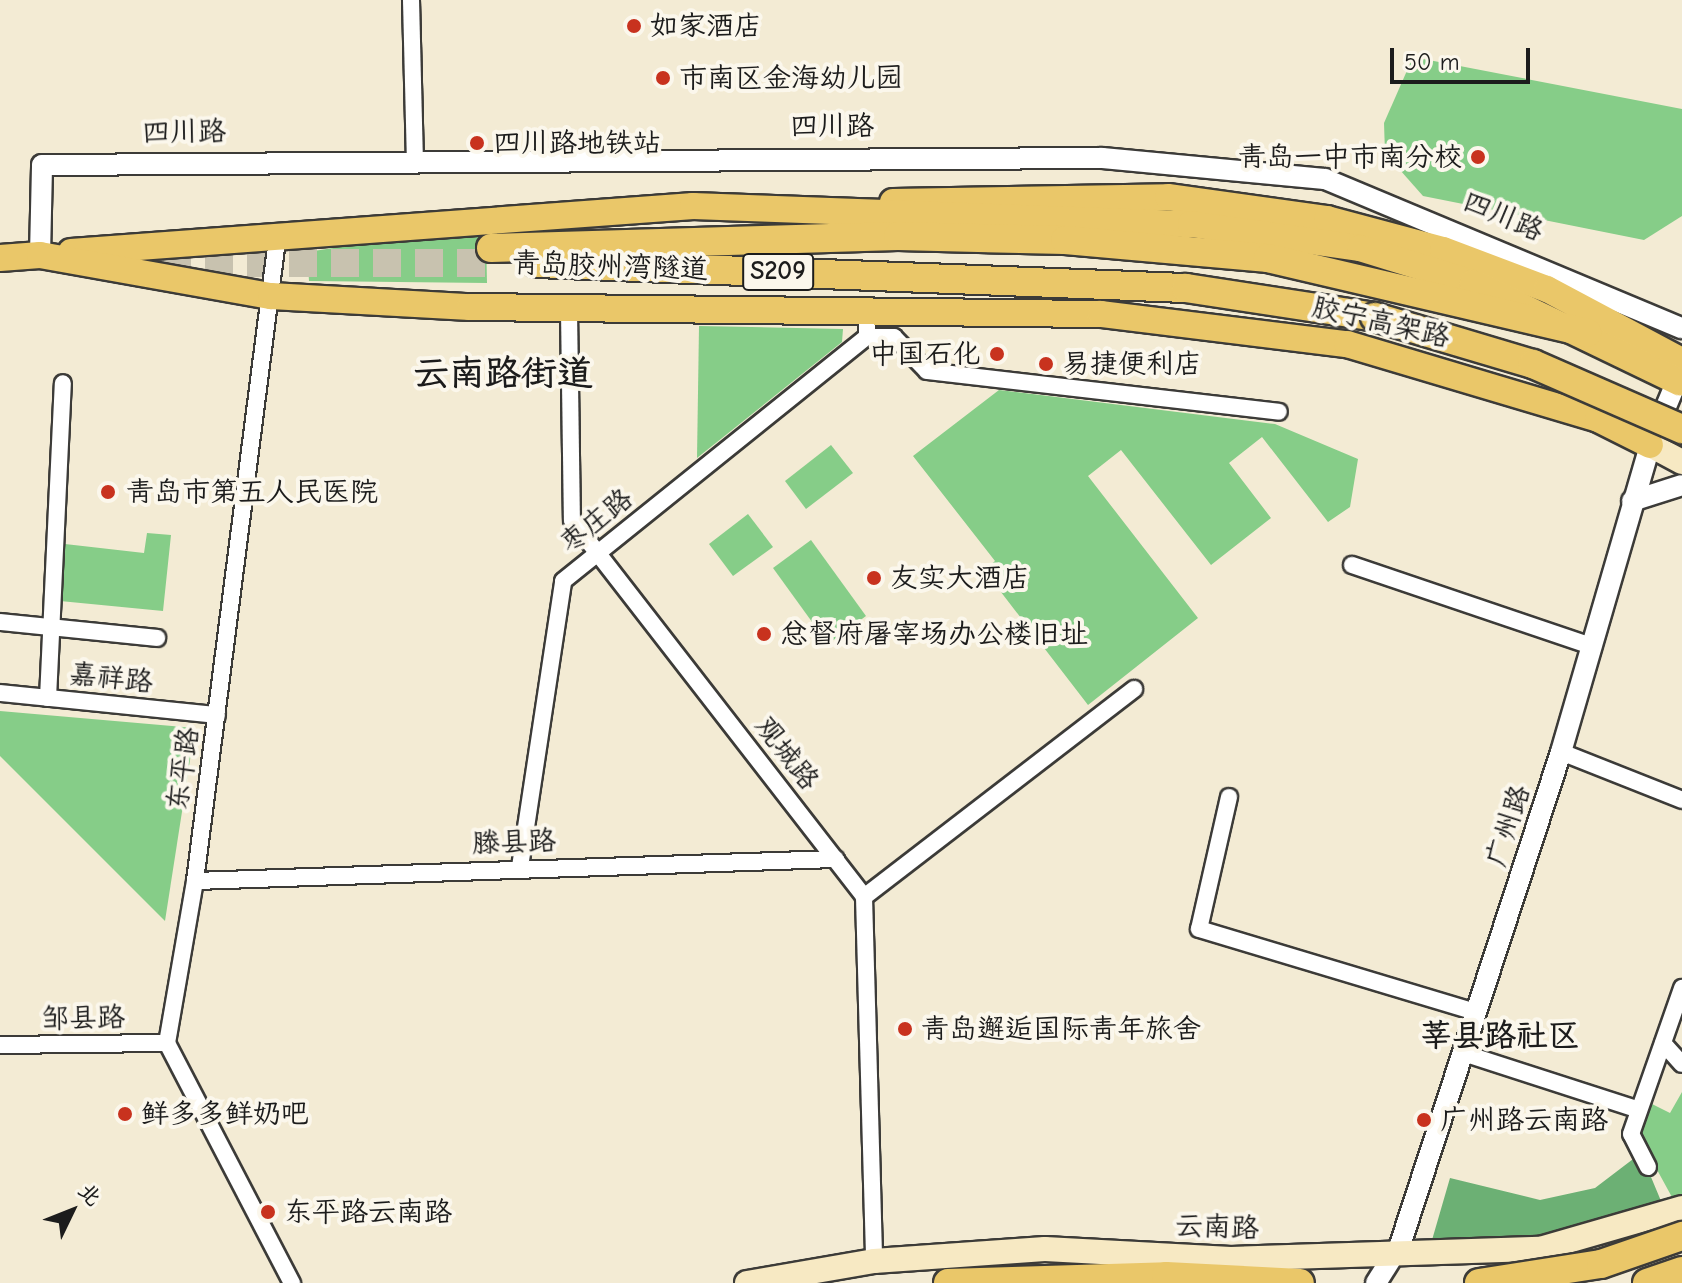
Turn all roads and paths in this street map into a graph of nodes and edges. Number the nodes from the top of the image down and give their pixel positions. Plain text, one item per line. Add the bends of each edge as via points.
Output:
1 (411, 0) edge
2 (415, 161) junction
3 (810, 211) junction
4 (278, 232) junction
5 (40, 255) junction
6 (0, 258) edge
7 (1063, 283) joint
8 (271, 296) junction
9 (867, 310) junction
10 (569, 311) junction
11 (1682, 328) edge
12 (1587, 333) junction
13 (867, 337) junction
14 (1681, 373) edge
15 (63, 383) dead end
16 (1279, 412) dead end
17 (1682, 429) edge
18 (1650, 445) junction
19 (1682, 462) edge
20 (1682, 485) edge
21 (1632, 501) junction
22 (598, 553) junction
23 (1352, 565) dead end
24 (0, 622) edge
25 (52, 627) junction
26 (157, 638) dead end
27 (1591, 646) junction
28 (1134, 689) dead end
29 (0, 693) edge
30 (48, 698) junction
31 (217, 715) junction
32 (1561, 752) junction
33 (1229, 797) dead end
34 (1682, 800) edge
35 (836, 859) junction
36 (520, 867) junction
37 (195, 881) junction
38 (864, 897) junction
39 (1682, 988) edge
40 (1476, 1012) junction
41 (167, 1043) junction
42 (1663, 1043) junction
43 (0, 1045) edge
44 (1463, 1053) junction
45 (1682, 1064) edge
46 (1639, 1110) junction
47 (1648, 1167) dead end
48 (1682, 1208) edge
49 (1682, 1236) edge
50 (1682, 1246) edge
51 (1392, 1255) junction
52 (874, 1261) junction
53 (1682, 1271) edge
54 (292, 1283) edge
55 (747, 1283) edge
56 (948, 1283) edge
57 (1300, 1283) edge
58 (1376, 1283) edge
59 (1479, 1283) edge
60 (1566, 1283) edge
61 (1647, 1283) edge

1 - 2 street
2 - 5 street, 四川路 via 42,165
2 - 11 street, 四川路 via 1102,158 1287,172 1384,199
3 - 4 main road via 693,206
3 - 12 main road via 1191,224 1360,248 1473,283
3 - 14 main road via 925,198 1137,196 1251,205 1377,230 1547,289
4 - 5 main road
4 - 8 street, 东平路
5 - 6 main road
5 - 8 main road
7 - 12 highway, 青岛胶州湾隧道 / S209 via 492,255 868,237 1065,240 1268,258
7 - 17 highway, 胶宁高架路, bridge via 1230,293 1375,317 1522,360
8 - 10 main road
8 - 31 street, 东平路
9 - 10 main road
9 - 13 street
9 - 18 main road via 1101,314 1347,344 1598,419
10 - 22 street, 观城路 via 572,520
12 - 14 main road
13 - 16 street via 894,337 927,371
13 - 22 street, 枣庄路
14 - 18 street, 广州路
15 - 25 street
18 - 19 main road
18 - 21 street, 广州路
20 - 21 street
21 - 27 street, 广州路
22 - 35 street, 观城路
22 - 36 street, 枣庄路 via 563,581
23 - 27 street
24 - 25 street
25 - 26 street
25 - 30 street
27 - 32 street, 广州路
28 - 38 street
29 - 30 street, 嘉祥路
30 - 31 street, 嘉祥路
31 - 37 street, 东平路
32 - 34 street
32 - 40 street, 广州路
33 - 40 street via 1199,929
35 - 36 street, 滕县路
35 - 38 street, 观城路
36 - 37 street, 滕县路
37 - 41 street, 东平路
38 - 52 street
39 - 42 street
40 - 44 street, 广州路
41 - 43 street, 邹县路
41 - 54 street
42 - 45 street
42 - 46 street
44 - 46 street
44 - 51 street, 广州路
46 - 47 street via 1631,1134
48 - 51 main road, 云南路 via 1540,1249
49 - 59 highway, bridge via 1601,1264
50 - 60 main road
51 - 52 main road, 云南路 via 1231,1259 1045,1249
51 - 58 street, 广州路
52 - 55 main road, 云南路
53 - 61 highway
56 - 57 highway via 1166,1276

